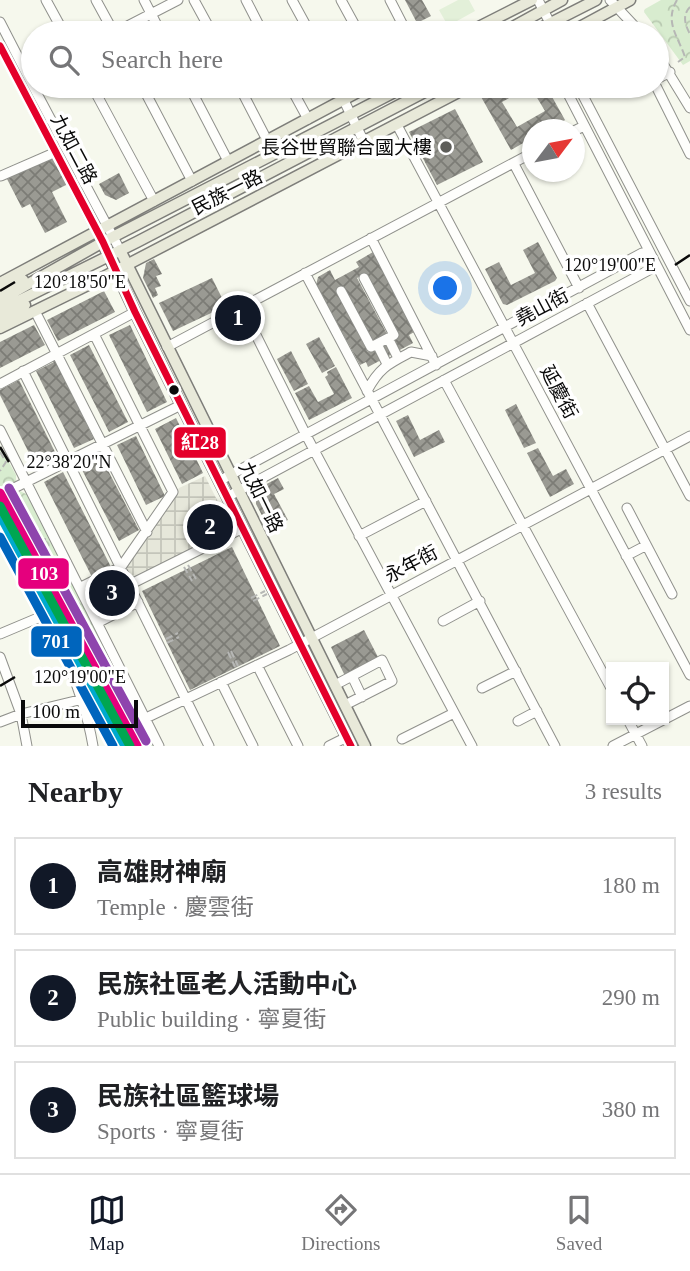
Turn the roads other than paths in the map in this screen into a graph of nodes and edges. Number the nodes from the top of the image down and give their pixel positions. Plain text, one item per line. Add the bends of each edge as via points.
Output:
1 (46, 0) edge
2 (96, 0) edge
3 (144, 0) edge
4 (177, 0) edge
5 (194, 0) edge
6 (246, 0) edge
7 (292, 0) edge
8 (341, 0) edge
9 (390, 0) edge
10 (532, 0) edge
11 (562, 0) edge
12 (596, 0) edge
13 (630, 0) edge
14 (614, 3) edge
15 (541, 5) edge
16 (151, 14) junction
17 (57, 21) edge
18 (107, 21) edge
19 (137, 21) edge
20 (155, 21) edge
21 (205, 21) edge
22 (257, 21) edge
23 (303, 21) edge
24 (352, 21) edge
25 (401, 21) edge
26 (491, 21) edge
27 (519, 21) edge
28 (561, 21) edge
29 (587, 21) edge
30 (630, 21) edge
31 (0, 22) edge
32 (0, 46) edge
33 (21, 61) edge
34 (670, 72) edge
35 (20, 83) edge
36 (28, 98) edge
37 (40, 98) edge
38 (98, 98) edge
39 (148, 98) edge
40 (195, 98) edge
41 (245, 98) edge
42 (297, 98) edge
43 (383, 98) edge
44 (412, 98) edge
45 (441, 98) edge
46 (448, 98) edge
47 (570, 98) edge
48 (584, 98) edge
49 (662, 98) edge
50 (344, 99) joint
51 (442, 101) junction
52 (690, 108) edge
53 (352, 114) junction
54 (308, 119) junction
55 (580, 119) edge
56 (397, 125) junction
57 (357, 126) junction
58 (585, 128) edge
59 (267, 140) junction
60 (364, 142) junction
61 (56, 152) junction
62 (690, 154) edge
63 (522, 159) edge
64 (228, 161) junction
65 (514, 164) junction
66 (0, 176) edge
67 (192, 181) junction
68 (154, 201) junction
69 (438, 203) junction
70 (105, 234) junction
71 (371, 239) junction
72 (664, 252) junction
73 (114, 253) junction
74 (653, 258) junction
75 (127, 264) junction
76 (86, 268) junction
77 (115, 270) junction
78 (46, 272) junction
79 (305, 273) junction
80 (364, 278) dead end
81 (0, 283) edge
82 (579, 288) junction
83 (0, 291) edge
84 (341, 291) dead end
85 (0, 300) edge
86 (690, 301) edge
87 (587, 303) junction
88 (242, 307) junction
89 (0, 310) edge
90 (35, 311) junction
91 (135, 312) junction
92 (0, 318) edge
93 (0, 328) edge
94 (505, 328) junction
95 (690, 330) edge
96 (94, 334) junction
97 (388, 338) junction
98 (513, 343) junction
99 (377, 344) junction
100 (167, 347) junction
101 (57, 353) junction
102 (398, 358) junction
103 (434, 360) junction
104 (387, 364) junction
105 (23, 372) junction
106 (444, 380) junction
107 (0, 383) edge
108 (369, 395) junction
109 (181, 405) junction
110 (380, 415) junction
111 (140, 426) junction
112 (0, 430) edge
113 (306, 435) junction
114 (690, 436) edge
115 (103, 445) junction
116 (665, 449) junction
117 (314, 450) junction
118 (69, 463) junction
119 (230, 476) junction
120 (219, 481) junction
121 (26, 482) junction
122 (591, 489) junction
123 (0, 495) edge
124 (233, 495) junction
125 (690, 496) edge
126 (426, 501) junction
127 (627, 508) dead end
128 (524, 525) junction
129 (243, 528) junction
130 (147, 532) junction
131 (359, 536) junction
132 (1, 537) edge
133 (645, 545) junction
134 (626, 556) junction
135 (457, 560) junction
136 (121, 567) junction
137 (129, 585) junction
138 (81, 587) junction
139 (672, 594) dead end
140 (390, 595) junction
141 (480, 601) junction
142 (138, 602) junction
143 (45, 615) junction
144 (443, 621) dead end
145 (99, 622) junction
146 (0, 634) edge
147 (311, 638) junction
148 (300, 644) junction
149 (690, 652) edge
150 (0, 657) edge
151 (680, 657) junction
152 (257, 665) junction
153 (516, 671) junction
154 (690, 675) edge
155 (352, 676) junction
156 (606, 679) edge
157 (221, 682) junction
158 (335, 685) junction
159 (482, 688) dead end
160 (362, 696) junction
161 (81, 698) junction
162 (186, 700) junction
163 (345, 705) junction
164 (690, 706) edge
165 (537, 711) junction
166 (454, 713) junction
167 (21, 714) junction
168 (146, 718) junction
169 (518, 721) dead end
170 (0, 722) edge
171 (631, 725) edge
172 (636, 734) junction
173 (402, 739) dead end
174 (349, 741) edge
175 (469, 745) edge
176 (27, 746) edge
177 (93, 746) edge
178 (133, 746) edge
179 (159, 746) edge
180 (209, 746) edge
181 (253, 746) edge
182 (298, 746) edge
183 (329, 746) edge
184 (365, 746) edge
185 (555, 746) edge
186 (613, 746) edge
187 (642, 746) edge

1 - 17 street
2 - 18 street
3 - 16 street
4 - 16 street
5 - 21 street
6 - 22 street
7 - 23 street
8 - 24 street
9 - 25 street
10 - 26 main road
11 - 15 main road
12 - 28 main road
13 - 14 main road
14 - 29 main road
14 - 30 street
15 - 27 main road
16 - 19 street
16 - 20 street
31 - 33 street, 九如二路
32 - 35 street, 九如二路
34 - 52 street
36 - 61 street, 九如二路
37 - 70 street, 九如二路
38 - 68 street
39 - 67 street
40 - 64 street
41 - 59 street
42 - 54 street
43 - 53 main road, 民族一路
44 - 57 main road, 民族一路
45 - 51 street
46 - 51 main road, 民族一路
47 - 55 street
48 - 72 street
49 - 62 street
50 - 53 street
50 - 54 main road, 民族一路
51 - 56 main road, 民族一路
53 - 57 street
53 - 70 main road, 民族一路
54 - 59 main road, 民族一路
56 - 60 main road, 民族一路
56 - 69 street, 延慶街
57 - 60 street
57 - 73 main road, 民族一路
58 - 74 street
59 - 64 main road, 民族一路
60 - 75 main road, 民族一路
61 - 66 street
61 - 70 street, 九如二路
63 - 65 street
64 - 67 main road, 民族一路
65 - 69 street
65 - 82 street
67 - 68 main road, 民族一路
68 - 70 main road, 民族一路
69 - 71 street
69 - 94 street, 延慶街
70 - 73 main road, 九如二路
70 - 78 main road via 79,255
70 - 81 main road, 民族一路
71 - 79 street
71 - 103 street
72 - 74 street
72 - 86 street
73 - 75 main road, 九如二路
73 - 76 main road, 民族一路
73 - 77 main road, 九如二路
74 - 82 street, 堯山街 via 642,253
74 - 87 street, 堯山街 via 651,269
74 - 95 street
75 - 77 main road, 民族一路
75 - 100 main road, 九如一路
76 - 89 main road
76 - 92 main road
77 - 90 main road, 民族一路
77 - 91 main road, 九如一路
78 - 83 main road
78 - 85 main road
79 - 88 street
79 - 108 street
80 - 97 street via 394,335
82 - 94 street, 堯山街
84 - 99 street via 371,347
87 - 98 street, 堯山街
87 - 116 street
88 - 100 street
88 - 113 street
90 - 93 main road, 民族一路
90 - 101 street
91 - 96 street
91 - 109 main road, 九如一路
94 - 98 street, 延慶街
94 - 103 street, 堯山街
96 - 101 street
96 - 111 street
97 - 99 street
97 - 102 street
98 - 106 street, 堯山街
98 - 122 street, 延慶街
99 - 104 street
100 - 119 main road, 九如一路
101 - 105 street
101 - 115 street
102 - 103 street via 411,352
102 - 104 street
103 - 108 street, 堯山街
104 - 108 street via 377,373
105 - 107 street
105 - 118 street
106 - 110 street, 堯山街
106 - 128 street
108 - 110 street
108 - 113 street, 堯山街
109 - 111 street
109 - 120 main road, 九如一路
110 - 117 street, 堯山街
110 - 126 street
111 - 115 street
111 - 130 street via 173,492
112 - 121 street
113 - 117 street
113 - 119 street, 堯山街
114 - 116 street, 永年街
115 - 118 street
115 - 130 street
116 - 122 street, 永年街
116 - 125 street
117 - 124 street, 堯山街
117 - 131 street
118 - 121 street
118 - 136 street
119 - 120 street, 堯山街
119 - 124 main road, 九如一路
120 - 124 main road, 九如一路
121 - 123 street
121 - 138 street
122 - 128 street, 永年街
122 - 134 street, 延慶街
124 - 129 main road, 九如一路
124 - 147 main road, 九如一路
126 - 131 street
126 - 135 street
127 - 133 street
128 - 135 street, 永年街
128 - 156 street
129 - 137 street
129 - 148 main road, 九如一路
130 - 136 street
131 - 140 street
132 - 143 street
133 - 134 street
133 - 139 street
134 - 151 street, 延慶街
135 - 140 street, 永年街
135 - 141 street
136 - 137 street
136 - 138 street
137 - 142 street
138 - 145 street
140 - 147 street, 永年街
140 - 166 street
141 - 144 street
141 - 153 street
142 - 145 street
142 - 162 street
143 - 146 street
143 - 161 street
145 - 168 street
147 - 148 street, 永年街
147 - 158 main road, 九如一路
148 - 152 street, 永年街
148 - 174 main road, 九如一路
149 - 151 street
150 - 167 street
151 - 154 street, 延慶街
152 - 157 street, 永年街
152 - 182 street
153 - 159 street
153 - 165 street
155 - 158 street
155 - 160 street
155 - 160 street via 382,660 392,681
157 - 162 street, 永年街
157 - 181 street
158 - 163 main road, 九如一路
160 - 163 street
161 - 167 street
161 - 177 street
161 - 178 street via 107,695
162 - 168 street, 永年街
162 - 180 street
163 - 184 main road, 九如一路
164 - 172 street
165 - 169 street
165 - 185 street
166 - 173 street
166 - 175 street
167 - 170 street
167 - 176 street
168 - 179 street
171 - 172 street
172 - 186 street
172 - 187 street
174 - 183 street

